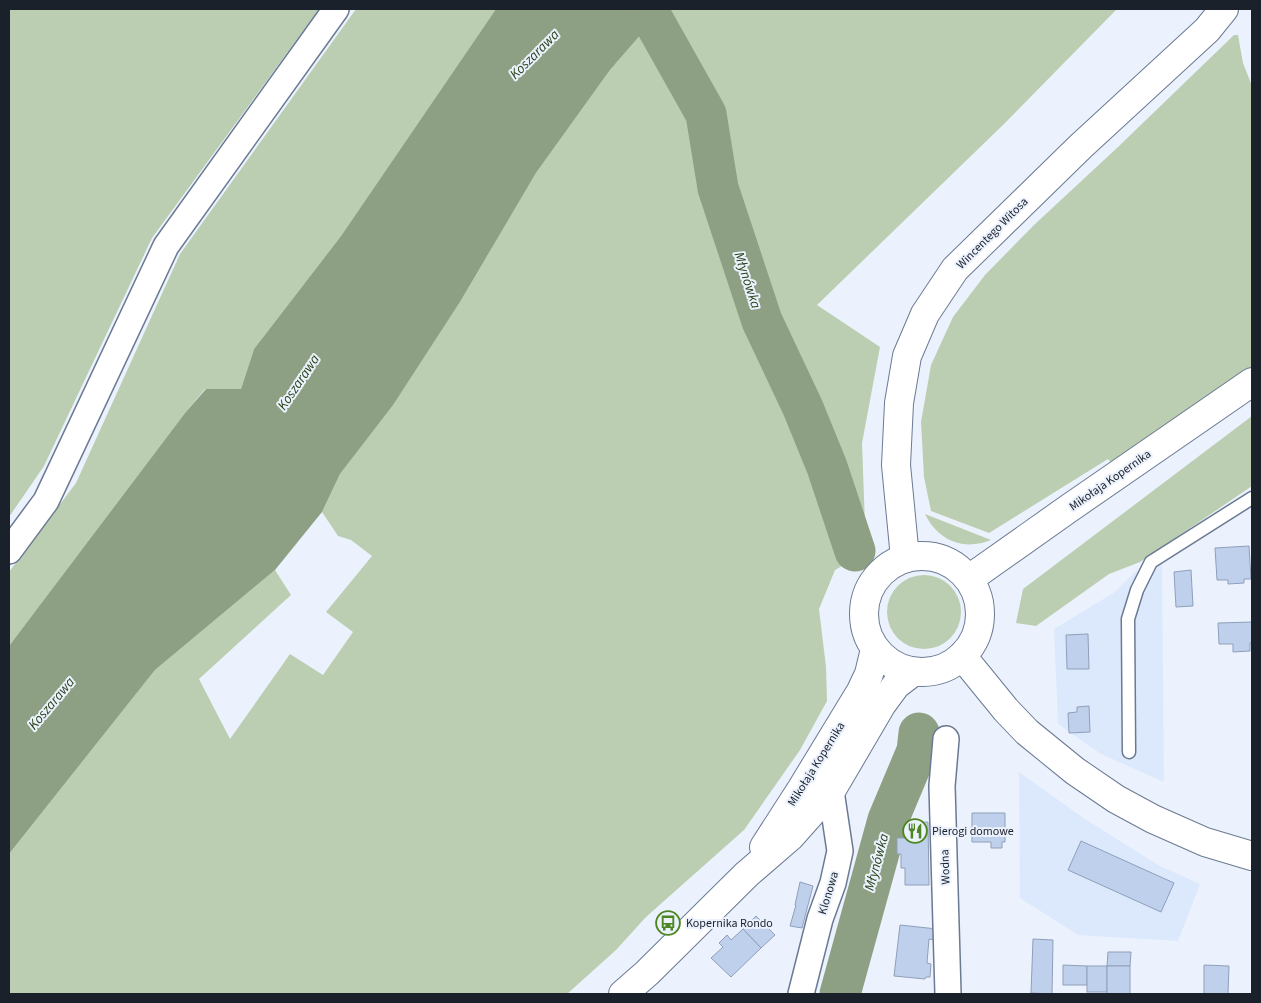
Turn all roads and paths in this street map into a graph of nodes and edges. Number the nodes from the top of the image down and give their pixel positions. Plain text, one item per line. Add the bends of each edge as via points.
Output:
1 (336, 9) edge
2 (1224, 9) edge
3 (1252, 382) edge
4 (1252, 498) edge
5 (9, 550) edge
6 (906, 558) junction
7 (969, 579) junction
8 (875, 649) junction
9 (962, 656) junction
10 (913, 672) junction
11 (946, 740) dead end
12 (1129, 752) dead end
13 (831, 791) junction
14 (1252, 856) edge
15 (747, 874) junction
16 (624, 994) edge
17 (801, 994) edge
18 (948, 994) edge

1 - 5 street via 166,246 46,501
2 - 6 main road, Wincentego Witosa via 1207,30 1081,146 955,269 925,314 907,356 899,403 896,465
3 - 7 main road, Mikołaja Kopernika
4 - 12 lane via 1151,562 1144,573 1128,619
6 - 7 main road via 940,559
6 - 8 main road via 889,566 875,579 866,595 864,623
7 - 9 main road via 980,611 979,627
8 - 10 main road via 898,668
8 - 15 main road, Mikołaja Kopernika via 861,691
9 - 10 main road via 948,667 931,672
9 - 14 main road via 1027,732 1075,771 1153,819 1205,842
10 - 13 main road, Mikołaja Kopernika via 896,684 882,704
11 - 18 street, Wodna via 942,786
13 - 15 main road, Mikołaja Kopernika via 790,837
13 - 17 street, Klonowa via 840,850
15 - 16 main road, Mikołaja Kopernika

